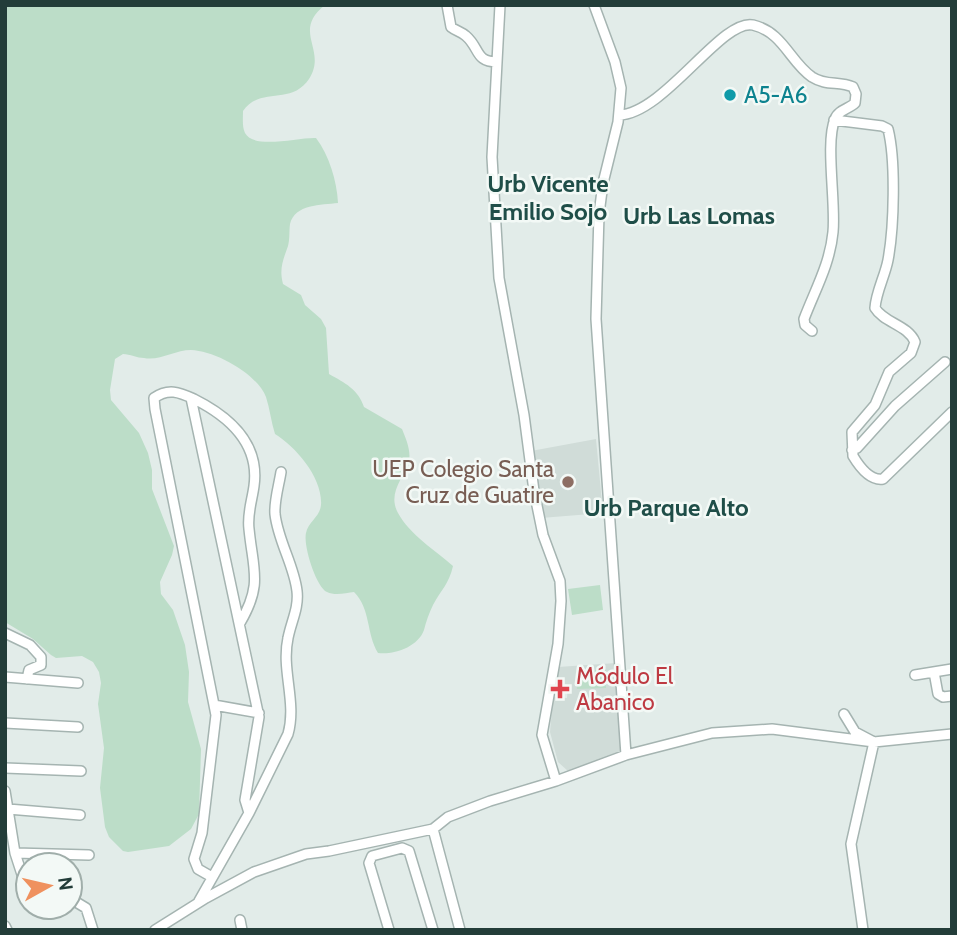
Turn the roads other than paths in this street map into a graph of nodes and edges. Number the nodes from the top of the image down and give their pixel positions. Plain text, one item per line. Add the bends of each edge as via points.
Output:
1 (447, 5) edge
2 (500, 5) edge
3 (594, 5) edge
4 (497, 62) junction
5 (619, 115) junction
6 (834, 120) junction
7 (812, 331) dead end
8 (945, 362) dead end
9 (191, 398) junction
10 (952, 412) edge
11 (852, 450) junction
12 (281, 472) dead end
13 (240, 623) junction
14 (5, 633) edge
15 (952, 669) edge
16 (934, 672) junction
17 (915, 675) dead end
18 (5, 677) edge
19 (27, 679) junction
20 (78, 683) dead end
21 (952, 696) edge
22 (214, 705) junction
23 (259, 713) junction
24 (844, 715) dead end
25 (5, 723) edge
26 (78, 727) dead end
27 (952, 734) edge
28 (874, 742) junction
29 (626, 755) junction
30 (5, 768) edge
31 (81, 771) dead end
32 (556, 781) junction
33 (5, 791) edge
34 (8, 809) junction
35 (249, 813) junction
36 (80, 815) dead end
37 (433, 829) junction
38 (15, 851) edge
39 (84, 855) edge
40 (89, 855) dead end
41 (212, 877) junction
42 (199, 903) junction
43 (84, 907) edge
44 (431, 929) edge
45 (93, 930) edge
46 (155, 930) edge
47 (389, 930) edge
48 (460, 930) edge
49 (863, 930) edge

1 - 4 street via 451,27 469,38 482,58
2 - 4 street
3 - 5 street via 621,88
4 - 32 street via 492,157 499,278 534,491 560,582 558,644 542,734
5 - 6 street via 642,108 734,29 747,24 777,38 815,79 853,87 855,103
5 - 29 street via 599,214 596,319
6 - 7 street via 833,234 804,320
6 - 11 street via 888,129 891,236 875,308 915,342 911,353 889,372 876,405 852,432
8 - 11 street
9 - 13 street
9 - 13 street via 221,413 241,433 255,470 248,514 255,587
9 - 22 street via 173,391 154,398
10 - 11 street via 881,480 864,470
12 - 35 street via 274,510 298,596 286,656 292,721
13 - 23 street
14 - 19 street via 30,645 41,657 41,665 29,670
15 - 16 street
16 - 17 street
16 - 21 street via 937,692
18 - 19 street
19 - 20 street
22 - 23 street
22 - 41 street via 202,833 194,859 198,869
23 - 35 street via 245,800
24 - 28 street via 855,732
25 - 26 street
27 - 28 street
28 - 29 street via 757,729 712,733
28 - 49 street via 851,844
29 - 32 street
30 - 31 street
32 - 37 street via 448,817
33 - 34 street
34 - 36 street
34 - 38 street
35 - 41 street
37 - 42 street via 306,854 254,872
37 - 48 street
39 - 40 street
41 - 42 street
42 - 46 street
43 - 45 street
44 - 47 street via 409,850 402,848 376,855 369,863

